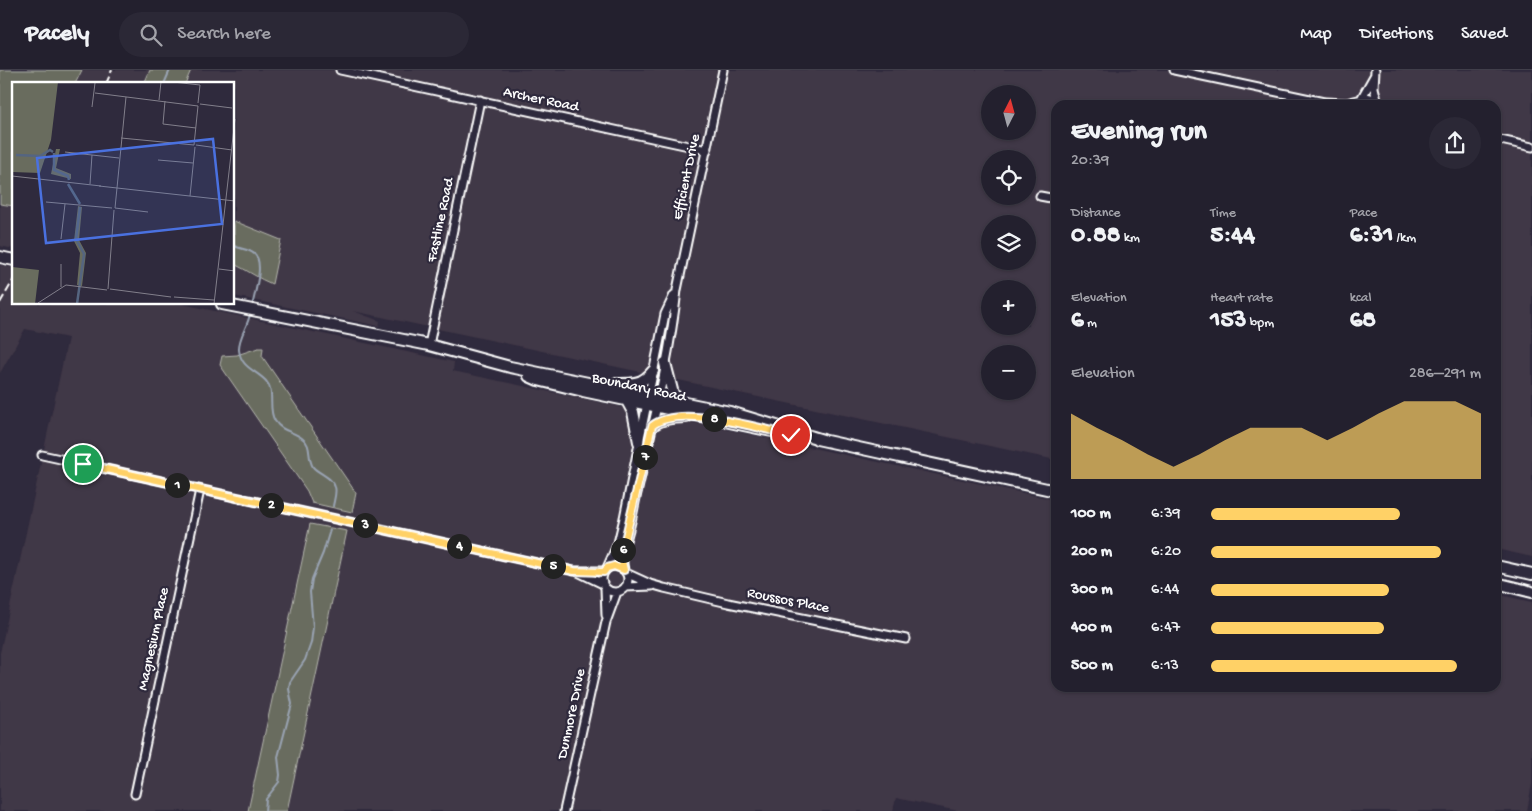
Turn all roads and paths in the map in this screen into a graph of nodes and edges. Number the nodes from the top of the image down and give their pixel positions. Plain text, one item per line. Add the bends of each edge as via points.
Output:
1 (340, 70) edge
2 (724, 70) edge
3 (1174, 70) edge
4 (1375, 73) edge
5 (480, 100) junction
6 (1315, 100) edge
7 (1359, 100) edge
8 (1378, 100) edge
9 (1501, 140) edge
10 (1532, 146) edge
11 (707, 150) junction
12 (1040, 196) dead end
13 (1051, 198) edge
14 (677, 290) junction
15 (229, 305) edge
16 (430, 345) junction
17 (665, 363) junction
18 (510, 367) junction
19 (653, 371) junction
20 (591, 384) junction
21 (627, 401) junction
22 (652, 401) junction
23 (682, 402) junction
24 (704, 417) junction
25 (652, 426) junction
26 (823, 440) junction
27 (639, 442) junction
28 (42, 455) dead end
29 (200, 490) junction
30 (1051, 490) edge
31 (1501, 567) edge
32 (606, 570) junction
33 (574, 571) junction
34 (625, 572) junction
35 (1532, 574) edge
36 (1501, 584) edge
37 (604, 586) junction
38 (625, 587) junction
39 (664, 588) junction
40 (617, 592) junction
41 (1532, 592) edge
42 (606, 622) junction
43 (906, 639) dead end
44 (135, 794) dead end
45 (564, 811) edge

1 - 5 street, Archer Road
2 - 11 street, Efficient Drive
3 - 6 street
4 - 7 street
4 - 8 street
5 - 11 street, Archer Road
5 - 16 street, Fastline Road
9 - 10 street
11 - 14 street, Efficient Drive
12 - 13 street
14 - 17 street, Efficient Drive
14 - 19 street, Efficient Drive via 665,314
15 - 16 main road, Boundary Road
16 - 18 main road, Boundary Road
17 - 22 street, Efficient Drive
17 - 23 main road via 673,394
18 - 20 main road, Boundary Road
18 - 21 main road, Boundary Road via 538,380
19 - 20 main road via 638,383
19 - 22 street, Efficient Drive
20 - 22 main road, Boundary Road
21 - 22 main road, Boundary Road
21 - 27 main road via 633,412
22 - 23 main road, Boundary Road
22 - 24 main road, Boundary Road
22 - 25 street
22 - 27 street
23 - 26 main road, Boundary Road via 730,412
24 - 25 main road via 671,418
24 - 26 main road, Boundary Road
25 - 34 street via 622,553
26 - 30 main road, Boundary Road
27 - 32 street via 620,535
28 - 29 street
29 - 33 street
29 - 44 street, Magnesium Place
31 - 35 main road
32 - 33 street
32 - 34 street via 618,566
32 - 37 street via 602,580
33 - 37 street
34 - 38 street via 628,580
34 - 39 street, Roussos Place
36 - 41 main road
37 - 40 street
37 - 42 street, Dunmore Drive
38 - 39 street, Roussos Place via 645,585
38 - 40 street
39 - 43 street, Roussos Place
40 - 42 street, Dunmore Drive
42 - 45 street, Dunmore Drive

